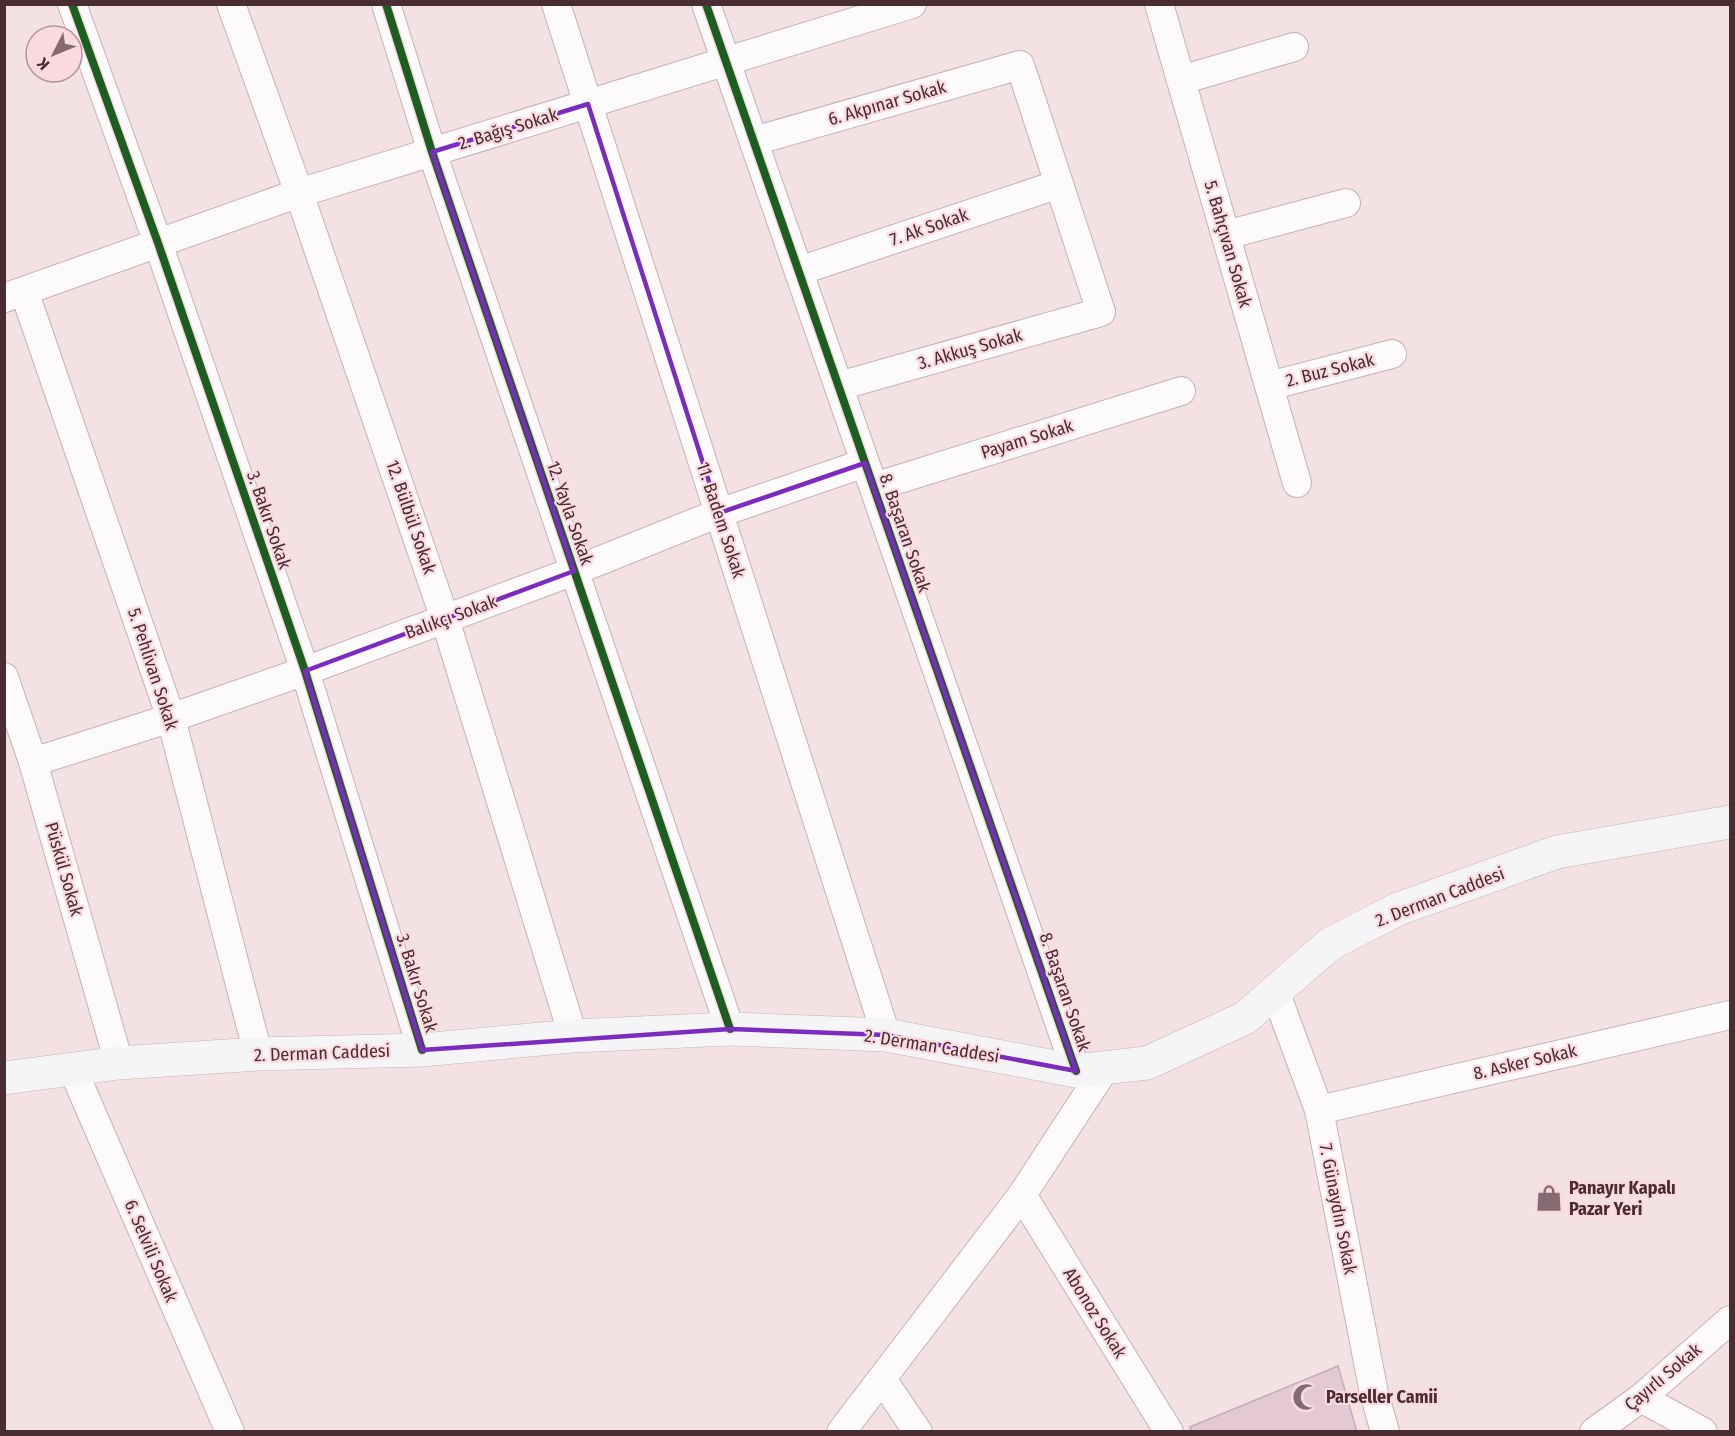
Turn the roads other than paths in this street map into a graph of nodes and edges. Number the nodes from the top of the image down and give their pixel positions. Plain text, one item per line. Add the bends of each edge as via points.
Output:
1 (72, 4) edge
2 (231, 4) edge
3 (386, 4) edge
4 (556, 4) edge
5 (706, 4) edge
6 (912, 4) edge
7 (1159, 4) edge
8 (855, 13) edge
9 (1294, 47) dead end
10 (725, 61) junction
11 (1180, 80) junction
12 (588, 104) junction
13 (754, 141) junction
14 (432, 152) junction
15 (1059, 184) junction
16 (299, 193) junction
17 (1346, 203) dead end
18 (1226, 236) junction
19 (158, 243) junction
20 (799, 271) junction
21 (14, 294) edge
22 (1392, 354) dead end
23 (1269, 386) junction
24 (839, 387) junction
25 (1181, 391) dead end
26 (869, 475) junction
27 (1297, 483) dead end
28 (719, 513) junction
29 (574, 571) junction
30 (446, 619) junction
31 (305, 671) junction
32 (4, 677) edge
33 (171, 718) junction
34 (33, 762) junction
35 (1731, 822) edge
36 (1275, 991) junction
37 (1731, 1015) edge
38 (730, 1029) junction
39 (886, 1035) junction
40 (573, 1036) junction
41 (422, 1050) junction
42 (258, 1054) junction
43 (119, 1063) junction
44 (73, 1070) junction
45 (1090, 1070) junction
46 (4, 1078) edge
47 (1319, 1110) junction
48 (1022, 1195) junction
49 (1731, 1320) edge
50 (882, 1379) junction
51 (1641, 1398) junction
52 (230, 1431) edge
53 (841, 1431) edge
54 (918, 1431) edge
55 (1169, 1431) edge
56 (1385, 1431) edge
57 (1594, 1431) edge
58 (1703, 1431) edge

1 - 19 street, 3. Bakır Sokak
2 - 16 street, 12. Bülbül Sokak
3 - 14 street, 12. Yayla Sokak
4 - 12 street, 11. Badem Sokak
5 - 10 street, 8. Başaran Sokak
6 - 8 street, 2. Bağış Sokak
7 - 11 street, 5. Bahçıvan Sokak
8 - 10 street, 2. Bağış Sokak
9 - 11 street
10 - 12 street, 2. Bağış Sokak
10 - 13 street, 8. Başaran Sokak
11 - 18 street, 5. Bahçıvan Sokak
12 - 14 street, 2. Bağış Sokak
12 - 28 street, 11. Badem Sokak
13 - 15 street, 6. Akpınar Sokak via 1020,65
13 - 20 street, 8. Başaran Sokak
14 - 16 street, 2. Bağış Sokak
14 - 29 street, 12. Yayla Sokak
15 - 20 street, 7. Ak Sokak
15 - 24 street, 3. Akkuş Sokak via 1101,312
16 - 19 street, 2. Bağış Sokak
16 - 30 street, 12. Bülbül Sokak
17 - 18 street
18 - 23 street, 5. Bahçıvan Sokak
19 - 21 street, 2. Bağış Sokak
19 - 31 street, 3. Bakır Sokak
20 - 24 street, 8. Başaran Sokak
21 - 33 street, 5. Pehlivan Sokak
22 - 23 street, 2. Buz Sokak
23 - 27 street, 5. Bahçıvan Sokak
24 - 26 street, 8. Başaran Sokak
25 - 26 street, Payam Sokak
26 - 28 street, Balıkçı Sokak
26 - 45 street, 8. Başaran Sokak
28 - 29 street, Balıkçı Sokak
28 - 39 street, 11. Badem Sokak
29 - 30 street, Balıkçı Sokak
29 - 38 street, 12. Yayla Sokak
30 - 31 street, Balıkçı Sokak
30 - 40 street, 12. Bülbül Sokak
31 - 33 street, Balıkçı Sokak
31 - 41 street, 3. Bakır Sokak
32 - 34 street, Püskül Sokak
33 - 34 street, Balıkçı Sokak
33 - 42 street, 5. Pehlivan Sokak
34 - 43 street, Püskül Sokak
35 - 36 main road, 2. Derman Caddesi via 1557,852 1398,909 1330,944
36 - 45 main road, 2. Derman Caddesi via 1245,1018 1147,1063
36 - 47 street, 7. Günaydın Sokak
37 - 47 street, 8. Asker Sokak
38 - 39 main road, 2. Derman Caddesi
38 - 40 main road, 2. Derman Caddesi
39 - 45 main road, 2. Derman Caddesi
40 - 41 main road, 2. Derman Caddesi
41 - 42 main road, 2. Derman Caddesi
42 - 43 main road, 2. Derman Caddesi
43 - 44 main road, 2. Derman Caddesi
44 - 46 main road, 2. Derman Caddesi
44 - 52 street, 6. Selvili Sokak
45 - 48 street
47 - 56 street, 7. Günaydın Sokak via 1374,1393
48 - 50 street
48 - 55 street, Abonoz Sokak
49 - 51 street, Çayırlı Sokak
50 - 53 street
50 - 54 street
51 - 57 street, Çayırlı Sokak
51 - 58 street

